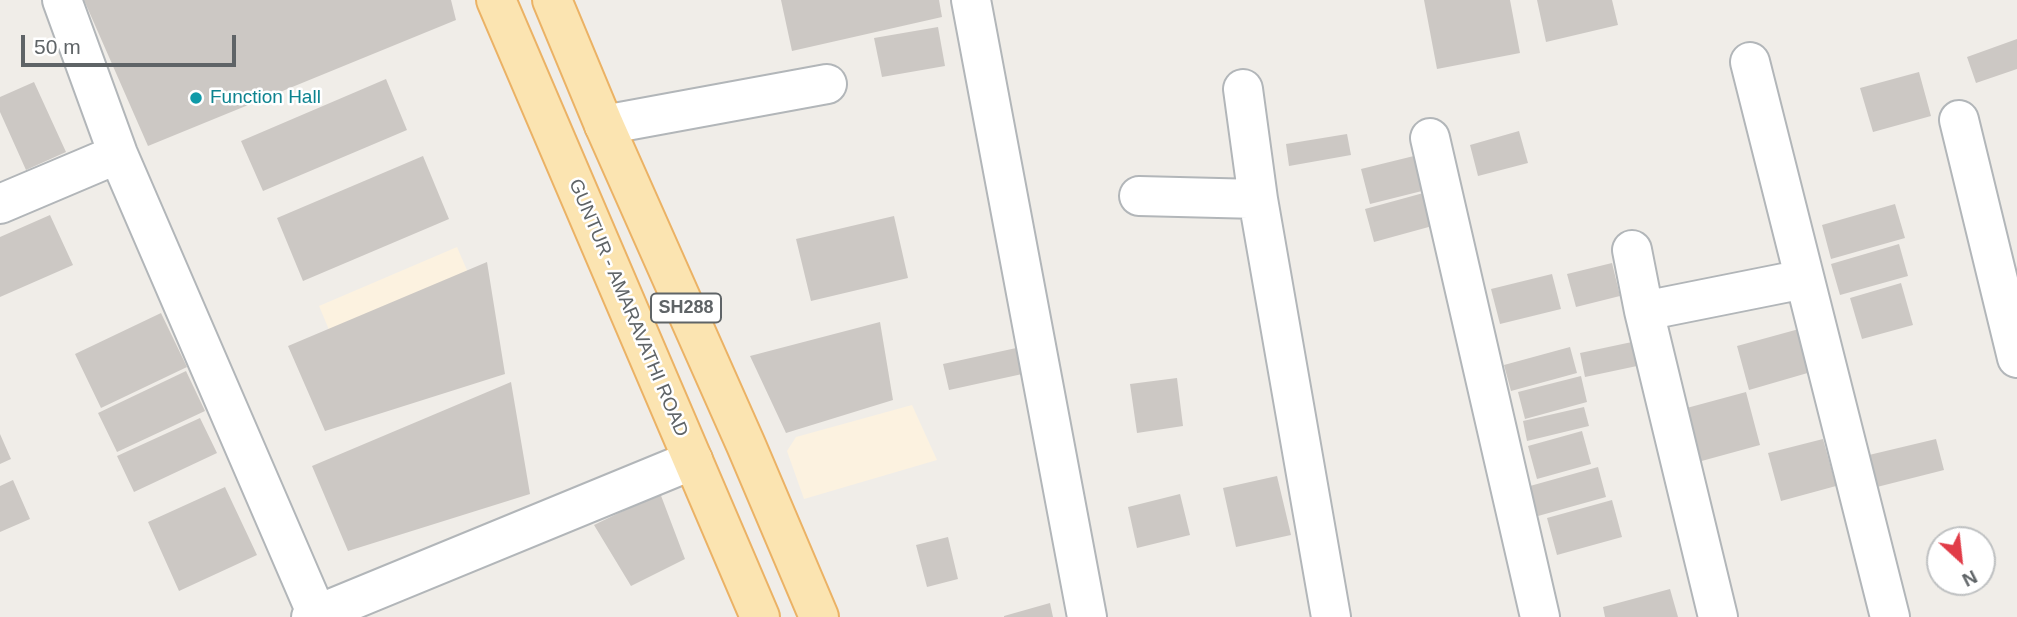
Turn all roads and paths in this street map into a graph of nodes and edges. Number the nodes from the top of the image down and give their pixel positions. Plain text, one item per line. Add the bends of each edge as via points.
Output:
1 (62, 0) edge
2 (496, 0) edge
3 (552, 0) edge
4 (971, 0) edge
5 (1750, 62) dead end
6 (827, 84) dead end
7 (1243, 89) dead end
8 (1959, 120) dead end
9 (604, 125) junction
10 (1430, 138) dead end
11 (118, 154) junction
12 (1139, 196) dead end
13 (637, 198) junction
14 (1258, 199) junction
15 (0, 204) edge
16 (590, 219) junction
17 (1632, 250) dead end
18 (1804, 279) junction
19 (1644, 312) junction
20 (2017, 358) edge
21 (693, 460) junction
22 (315, 616) edge
23 (760, 617) edge
24 (819, 617) edge
25 (1087, 617) edge
26 (1331, 617) edge
27 (1540, 617) edge
28 (1718, 617) edge
29 (1891, 617) edge

1 - 11 street
2 - 16 main road, GUNTUR - AMARAVATHI ROAD / SH288
3 - 9 main road, SH288
4 - 25 street
5 - 18 street
6 - 9 street
7 - 14 street
8 - 20 street
9 - 13 main road, SH288
10 - 27 street
11 - 15 street
11 - 22 street
12 - 14 street
13 - 16 main road
13 - 24 main road, SH288
14 - 26 street
16 - 21 main road, GUNTUR - AMARAVATHI ROAD / SH288
17 - 19 street
18 - 19 street
18 - 29 street
19 - 28 street
21 - 22 street
21 - 23 main road, GUNTUR - AMARAVATHI ROAD / SH288

